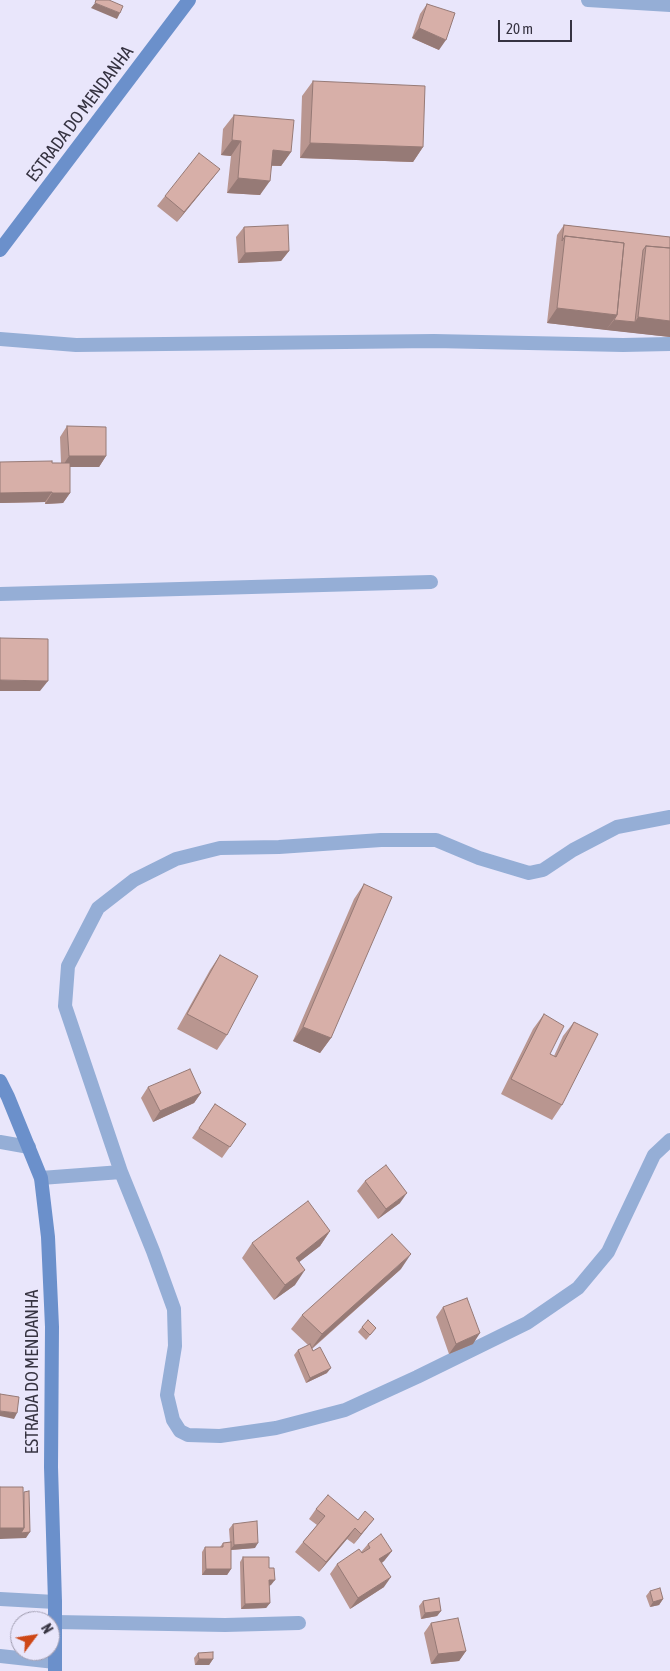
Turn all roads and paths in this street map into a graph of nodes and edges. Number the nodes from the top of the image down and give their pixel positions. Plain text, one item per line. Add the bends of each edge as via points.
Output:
1 (189, 0) edge
2 (588, 0) edge
3 (670, 5) edge
4 (0, 250) edge
5 (0, 339) edge
6 (670, 344) edge
7 (431, 582) dead end
8 (0, 594) edge
9 (670, 818) edge
10 (0, 1081) edge
11 (670, 1140) edge
12 (0, 1142) edge
13 (29, 1147) junction
14 (121, 1172) junction
15 (41, 1178) junction
16 (0, 1599) edge
17 (55, 1602) junction
18 (55, 1611) edge
19 (60, 1622) edge
20 (299, 1623) dead end
21 (0, 1656) edge
22 (55, 1666) edge

1 - 4 main road, ESTRADA DO MENDANHA
2 - 3 street
5 - 6 street via 76,345 434,341
7 - 8 street
9 - 14 street via 617,828 573,850 543,870 529,873 479,858 436,840 381,840 220,848 176,859 134,880 98,908 68,966 65,1006
10 - 13 main road, ESTRADA DO MENDANHA
11 - 14 street via 654,1155 608,1252 578,1288 526,1323 345,1410 276,1428 220,1436 188,1435 180,1431 172,1420 167,1395 175,1346 174,1309
12 - 13 street
13 - 15 main road, ESTRADA DO MENDANHA
14 - 15 street
15 - 17 main road, ESTRADA DO MENDANHA via 48,1237 52,1326 51,1467
16 - 17 street
17 - 18 main road, ESTRADA DO MENDANHA
19 - 20 street
21 - 22 street

